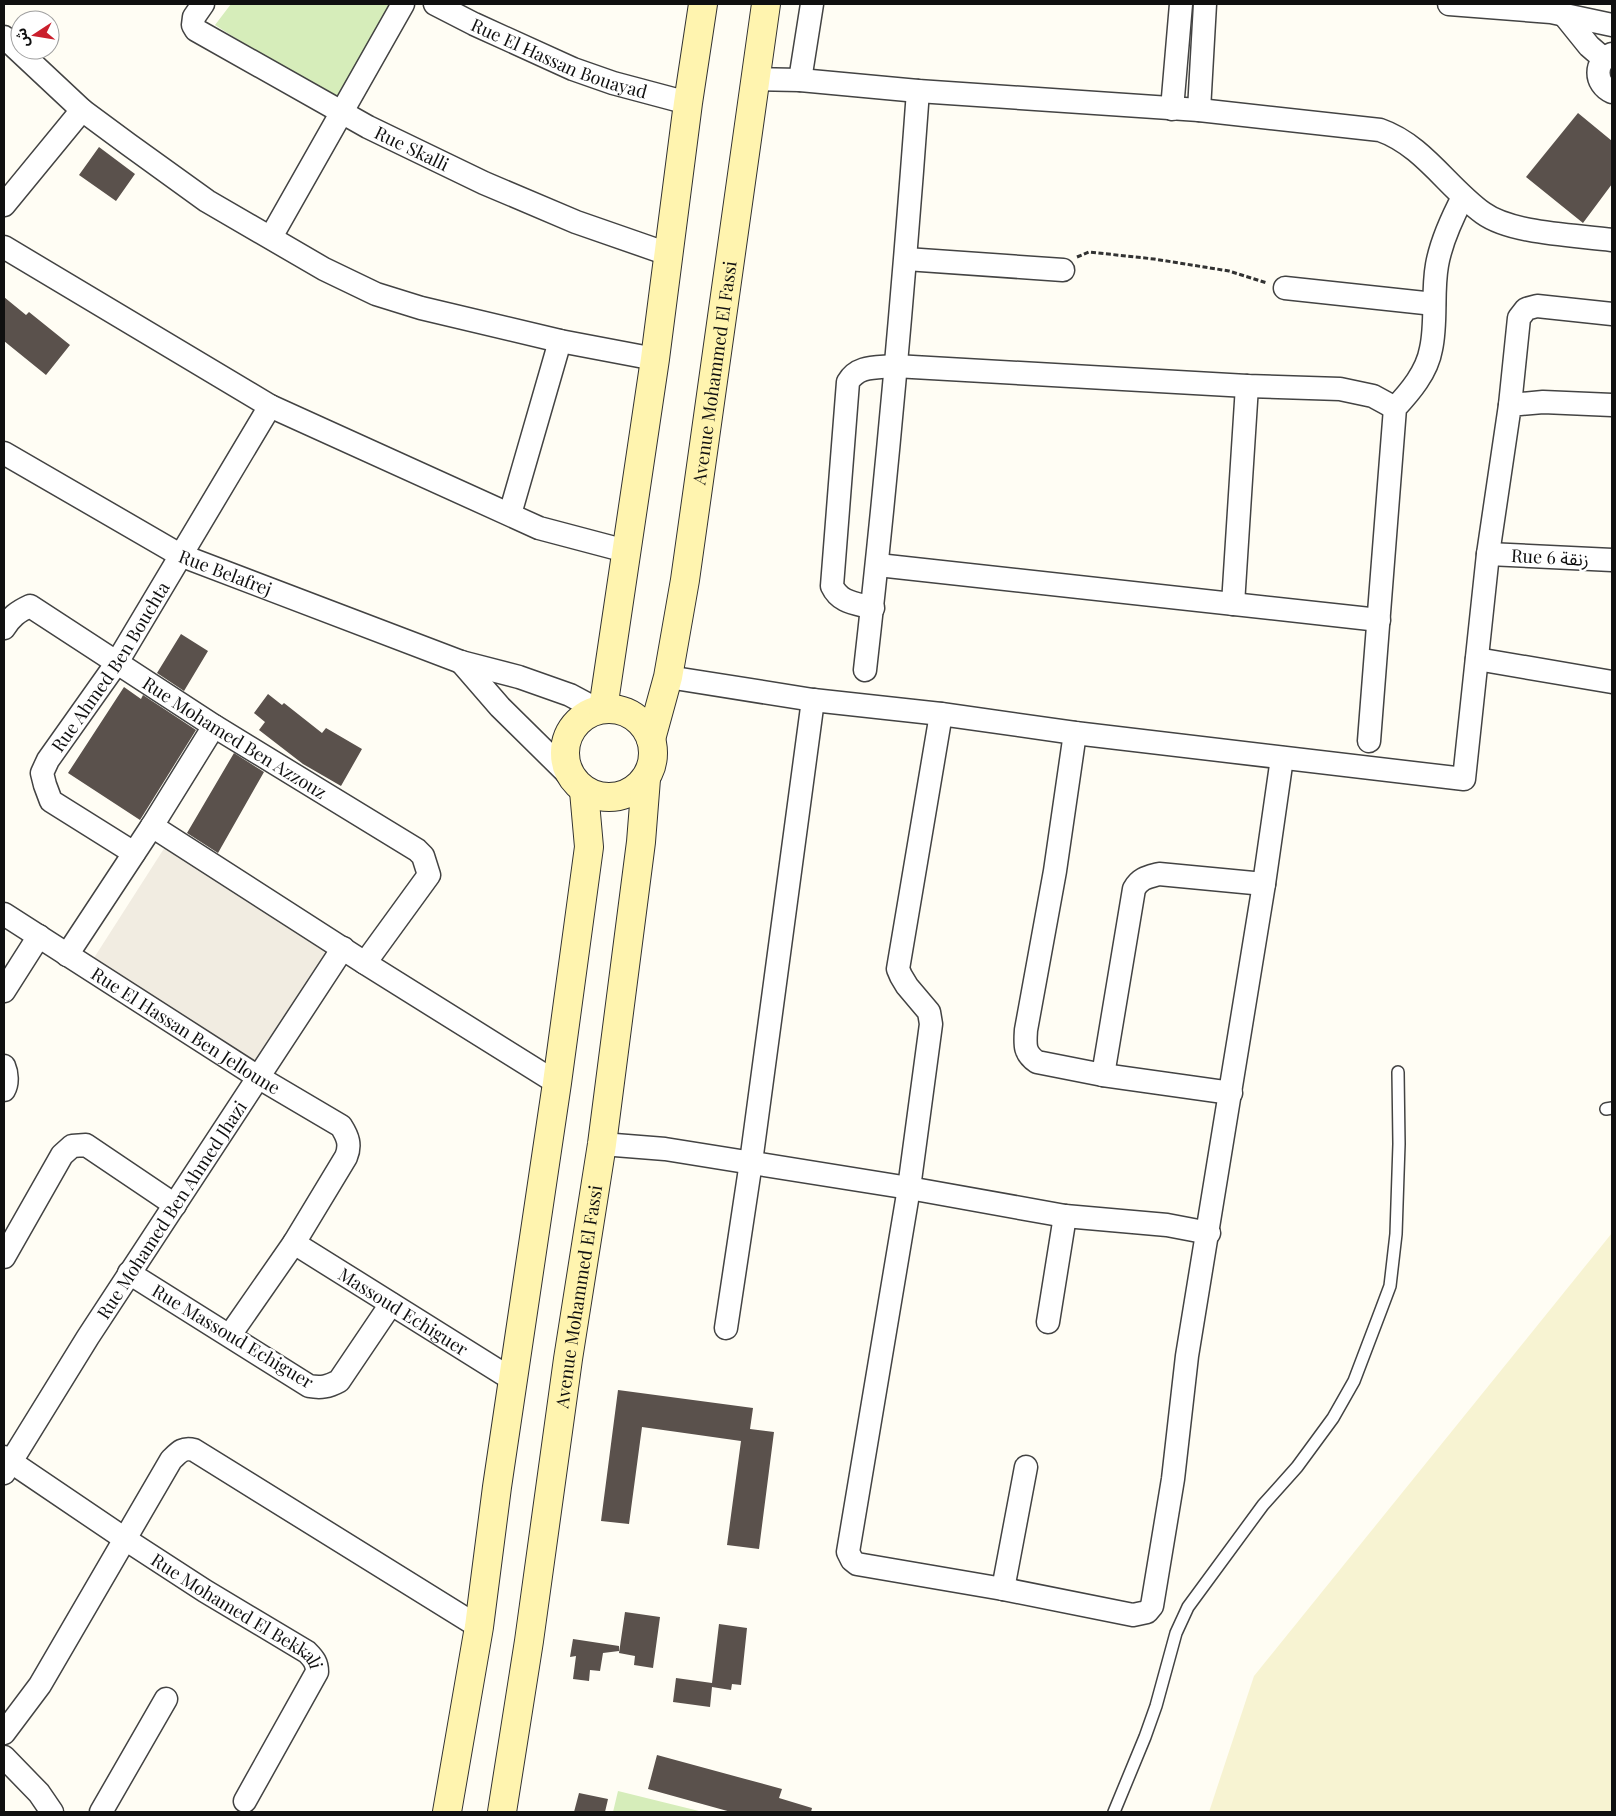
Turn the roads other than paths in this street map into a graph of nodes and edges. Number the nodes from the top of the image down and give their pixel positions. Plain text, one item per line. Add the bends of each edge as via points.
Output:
1 (203, 4) edge
2 (403, 4) edge
3 (435, 4) edge
4 (703, 4) edge
5 (766, 4) edge
6 (812, 4) edge
7 (1181, 4) edge
8 (1205, 4) edge
9 (1449, 4) edge
10 (1556, 10) edge
11 (1612, 25) edge
12 (4, 37) edge
13 (1608, 56) edge
14 (754, 78) junction
15 (800, 80) junction
16 (918, 91) junction
17 (1612, 92) edge
18 (688, 103) junction
19 (82, 110) junction
20 (1172, 110) junction
21 (1199, 110) junction
22 (343, 112) junction
23 (1463, 197) junction
24 (4, 205) edge
25 (271, 237) junction
26 (1612, 240) edge
27 (4, 247) edge
28 (668, 254) junction
29 (906, 259) junction
30 (1063, 270) road end
31 (1285, 288) road end
32 (1434, 304) junction
33 (1612, 314) edge
34 (560, 341) junction
35 (655, 359) junction
36 (895, 366) junction
37 (1247, 386) junction
38 (270, 406) junction
39 (1612, 406) edge
40 (1395, 408) junction
41 (1508, 414) junction
42 (4, 453) edge
43 (510, 514) junction
44 (626, 551) junction
45 (1488, 554) junction
46 (180, 555) junction
47 (1612, 560) edge
48 (878, 565) junction
49 (1233, 604) junction
50 (872, 608) junction
51 (1379, 620) junction
52 (4, 628) edge
53 (1477, 659) junction
54 (461, 662) junction
55 (116, 664) junction
56 (866, 670) dead end
57 (668, 677) junction
58 (1612, 682) edge
59 (812, 700) junction
60 (600, 709) junction
61 (941, 714) junction
62 (214, 726) junction
63 (1075, 733) junction
64 (652, 738) junction
65 (1369, 741) dead end
66 (1282, 758) junction
67 (646, 779) junction
68 (578, 785) junction
69 (152, 826) junction
70 (134, 853) junction
71 (1264, 884) junction
72 (4, 914) edge
73 (39, 936) junction
74 (343, 948) junction
75 (67, 955) junction
76 (365, 963) junction
77 (4, 991) edge
78 (4, 1066) edge
79 (1398, 1072) dead end
80 (1103, 1075) junction
81 (258, 1077) junction
82 (558, 1083) junction
83 (4, 1090) edge
84 (1230, 1093) junction
85 (602, 1144) junction
86 (751, 1162) junction
87 (909, 1188) junction
88 (175, 1205) junction
89 (1064, 1216) junction
90 (1209, 1233) junction
91 (294, 1242) junction
92 (4, 1257) edge
93 (129, 1273) junction
94 (392, 1304) junction
95 (1048, 1322) dead end
96 (726, 1328) dead end
97 (230, 1335) junction
98 (513, 1380) junction
99 (6, 1464) edge
100 (1026, 1467) dead end
101 (125, 1539) junction
102 (1003, 1589) junction
103 (479, 1627) junction
104 (166, 1699) dead end
105 (4, 1733) edge
106 (4, 1757) edge
107 (245, 1802) dead end
108 (52, 1812) edge
109 (101, 1812) edge
110 (447, 1812) edge
111 (502, 1812) edge
112 (1114, 1812) edge

1 - 22 street, Rue Skalli via 194,17 196,30
2 - 22 street
3 - 18 street, Rue El Hassan Bouayad via 573,69
4 - 18 main road
5 - 14 main road, Avenue Mohammed El Fassi
6 - 15 street
7 - 20 street
8 - 21 street
9 - 10 street
10 - 11 street
10 - 13 street via 1589,46
12 - 19 street
13 - 17 street via 1599,65 1598,73 1604,87
14 - 15 street
14 - 57 main road, Avenue Mohammed El Fassi via 685,580
15 - 16 street
16 - 20 street
16 - 29 street
18 - 28 main road
19 - 24 street
19 - 25 street via 207,201
20 - 21 street
21 - 23 street via 1370,129 1394,135 1408,144
22 - 25 street
22 - 28 street, Rue Skalli via 493,186 576,222
23 - 26 street via 1484,214 1505,224
23 - 32 street via 1437,262
25 - 34 street via 376,294
27 - 38 street
28 - 35 main road
29 - 30 street
29 - 36 street
31 - 32 street
32 - 40 street via 1431,352 1421,374
33 - 41 street via 1537,306 1526,309 1519,318
34 - 35 street
34 - 43 street
35 - 44 main road
36 - 37 street
36 - 48 street
36 - 50 street via 859,370 848,382 832,586 842,600
37 - 40 street via 1340,390 1373,396
37 - 49 street
38 - 43 street
38 - 46 street, Rue Ahmed Ben Bouchta
39 - 41 street via 1543,402
40 - 51 street
41 - 45 street
42 - 46 street, Rue Belafrej
43 - 44 street via 539,528
44 - 60 main road
45 - 47 street, Rue 6 زنقة
45 - 53 street
46 - 54 street, Rue Belafrej
46 - 55 street, Rue Ahmed Ben Bouchta
48 - 49 street
48 - 50 street
49 - 51 street
50 - 56 street
51 - 65 street
52 - 55 street, Rue Mohamed Ben Azzouz via 17,612 30,606
53 - 58 street
53 - 66 street via 1464,779
54 - 60 street, Rue Belafrej via 520,677
54 - 68 street, Rue Belafrej via 500,707
55 - 62 street, Rue Mohamed Ben Azzouz
55 - 70 street, Rue Ahmed Ben Bouchta via 42,773 51,801
57 - 59 street
57 - 64 main road, Avenue Mohammed El Fassi
59 - 61 street
59 - 86 street
60 - 64 main road via 618,709 632,715
60 - 68 main road via 584,716 567,738 566,766
61 - 63 street
61 - 87 street via 898,969 907,986 929,1012 931,1024
62 - 69 street
62 - 76 street, Rue Mohamed Ben Azzouz via 423,856 429,874
63 - 66 street
63 - 80 street via 1025,1045 1029,1057 1037,1062
64 - 67 main road, Avenue Mohammed El Fassi via 652,766
66 - 71 street
67 - 68 main road via 634,791 618,797 600,797
67 - 85 main road, Avenue Mohammed El Fassi via 641,842
68 - 82 main road via 589,847
69 - 70 street
69 - 74 street
70 - 75 street
71 - 80 street via 1159,874 1138,883 1134,889
71 - 84 street
72 - 73 street, Rue El Hassan Ben Jelloune
73 - 75 street, Rue El Hassan Ben Jelloune
73 - 77 street
74 - 76 street
74 - 81 street, Rue Mohamed Ben Ahmed Jhazi
75 - 81 street, Rue El Hassan Ben Jelloune
76 - 82 street
78 - 83 street
79 - 112 lane via 1396,1234 1390,1286 1354,1381 1333,1418 1263,1505 1188,1607 1176,1634 1146,1737
80 - 84 street
81 - 88 street, Rue Mohamed Ben Ahmed Jhazi
81 - 91 street, Rue El Hassan Ben Jelloune via 341,1126 350,1148
82 - 98 main road
84 - 90 street
85 - 86 street via 665,1149
85 - 111 main road, Avenue Mohammed El Fassi
86 - 87 street
86 - 96 street
87 - 89 street
87 - 102 street via 848,1552 857,1564
88 - 92 street via 86,1145 72,1146 62,1155
88 - 93 street, Rue Mohamed Ben Ahmed Jhazi
89 - 90 street via 1167,1225
89 - 95 street
90 - 102 street via 1152,1606 1147,1612 1133,1615
91 - 94 street, Massoud Echiguer
91 - 97 street
93 - 97 street, Rue Massoud Echiguer
93 - 99 street, Rue Mohamed Ben Ahmed Jhazi
94 - 97 street, Rue Massoud Echiguer via 338,1381 330,1386 309,1386
94 - 98 street, Massoud Echiguer
98 - 103 main road
99 - 101 street, Rue Mohamed El Bekkali
100 - 102 street
101 - 103 street via 171,1460 186,1448
101 - 105 street via 40,1685
101 - 107 street, Rue Mohamed El Bekkali via 307,1652 317,1665 318,1672
103 - 110 main road
104 - 109 street
106 - 108 street via 39,1793

